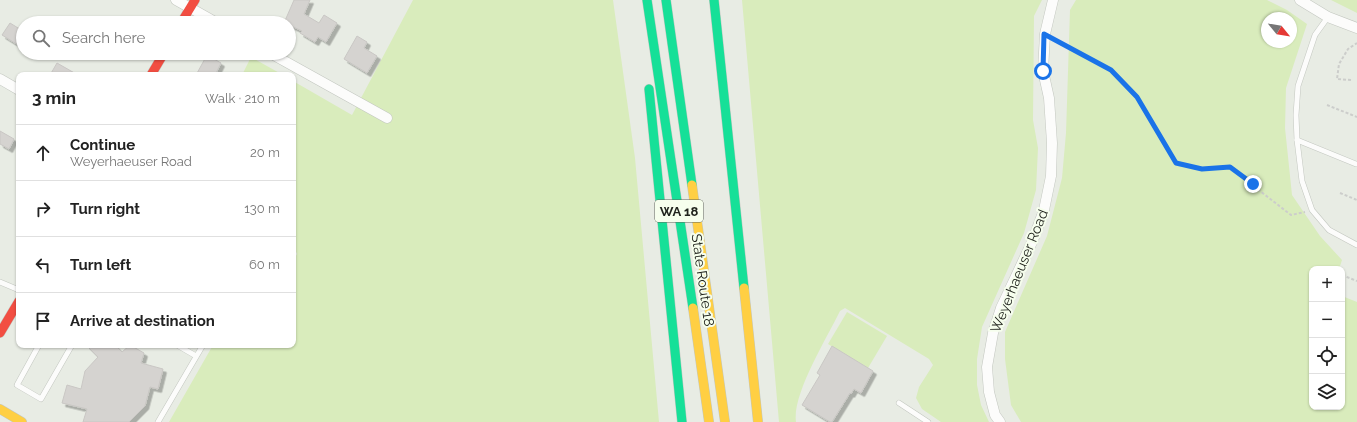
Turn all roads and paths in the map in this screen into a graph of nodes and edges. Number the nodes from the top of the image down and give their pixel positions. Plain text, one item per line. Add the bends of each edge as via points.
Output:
1 (176, 0) edge
2 (646, 0) edge
3 (666, 0) edge
4 (714, 0) edge
5 (1053, 0) edge
6 (1300, 0) edge
7 (192, 4) edge
8 (185, 16) edge
9 (208, 16) edge
10 (1328, 17) junction
11 (1357, 28) edge
12 (1044, 34) junction
13 (1357, 43) edge
14 (160, 60) edge
15 (283, 60) edge
16 (153, 72) edge
17 (0, 79) edge
18 (1351, 80) dead end
19 (16, 88) edge
20 (1327, 105) dead end
21 (1357, 117) edge
22 (387, 118) dead end
23 (1297, 140) junction
24 (1356, 164) edge
25 (1340, 193) dead end
26 (1357, 200) edge
27 (1312, 210) junction
28 (1357, 245) edge
29 (1345, 276) edge
30 (1357, 281) edge
31 (0, 282) edge
32 (16, 289) edge
33 (16, 306) edge
34 (0, 333) edge
35 (37, 348) edge
36 (70, 348) edge
37 (182, 348) edge
38 (201, 348) edge
39 (196, 356) junction
40 (899, 403) dead end
41 (0, 409) edge
42 (22, 422) edge
43 (158, 422) edge
44 (682, 422) edge
45 (710, 422) edge
46 (726, 422) edge
47 (758, 422) edge
48 (928, 422) edge
49 (1000, 422) edge

1 - 7 street
2 - 44 main road via 649,91
2 - 45 main road, State Route 18 / WA 18
3 - 46 main road, State Route 18 / WA 18
4 - 47 main road
5 - 12 street, Weyerhaeuser Road
6 - 10 street
7 - 8 main road
7 - 9 street
10 - 11 street
10 - 23 lane via 1315,35 1298,86
12 - 27 path via 1111,70 1137,97 1176,163 1202,169 1230,167 1291,214
12 - 49 street, Weyerhaeuser Road via 1043,71 1049,98 1052,143 1050,176 1044,210 1001,308 993,334 987,367 989,392 995,415
13 - 18 path via 1348,49 1339,64 1337,79
14 - 16 main road
15 - 22 street
17 - 19 street
20 - 21 path
23 - 24 lane
23 - 27 lane via 1302,181
25 - 26 path
27 - 28 lane via 1329,230
29 - 30 path
31 - 32 lane
33 - 34 main road
35 - 36 lane via 17,385 41,399
37 - 39 lane
38 - 39 lane
39 - 43 lane
40 - 48 lane
41 - 42 main road

